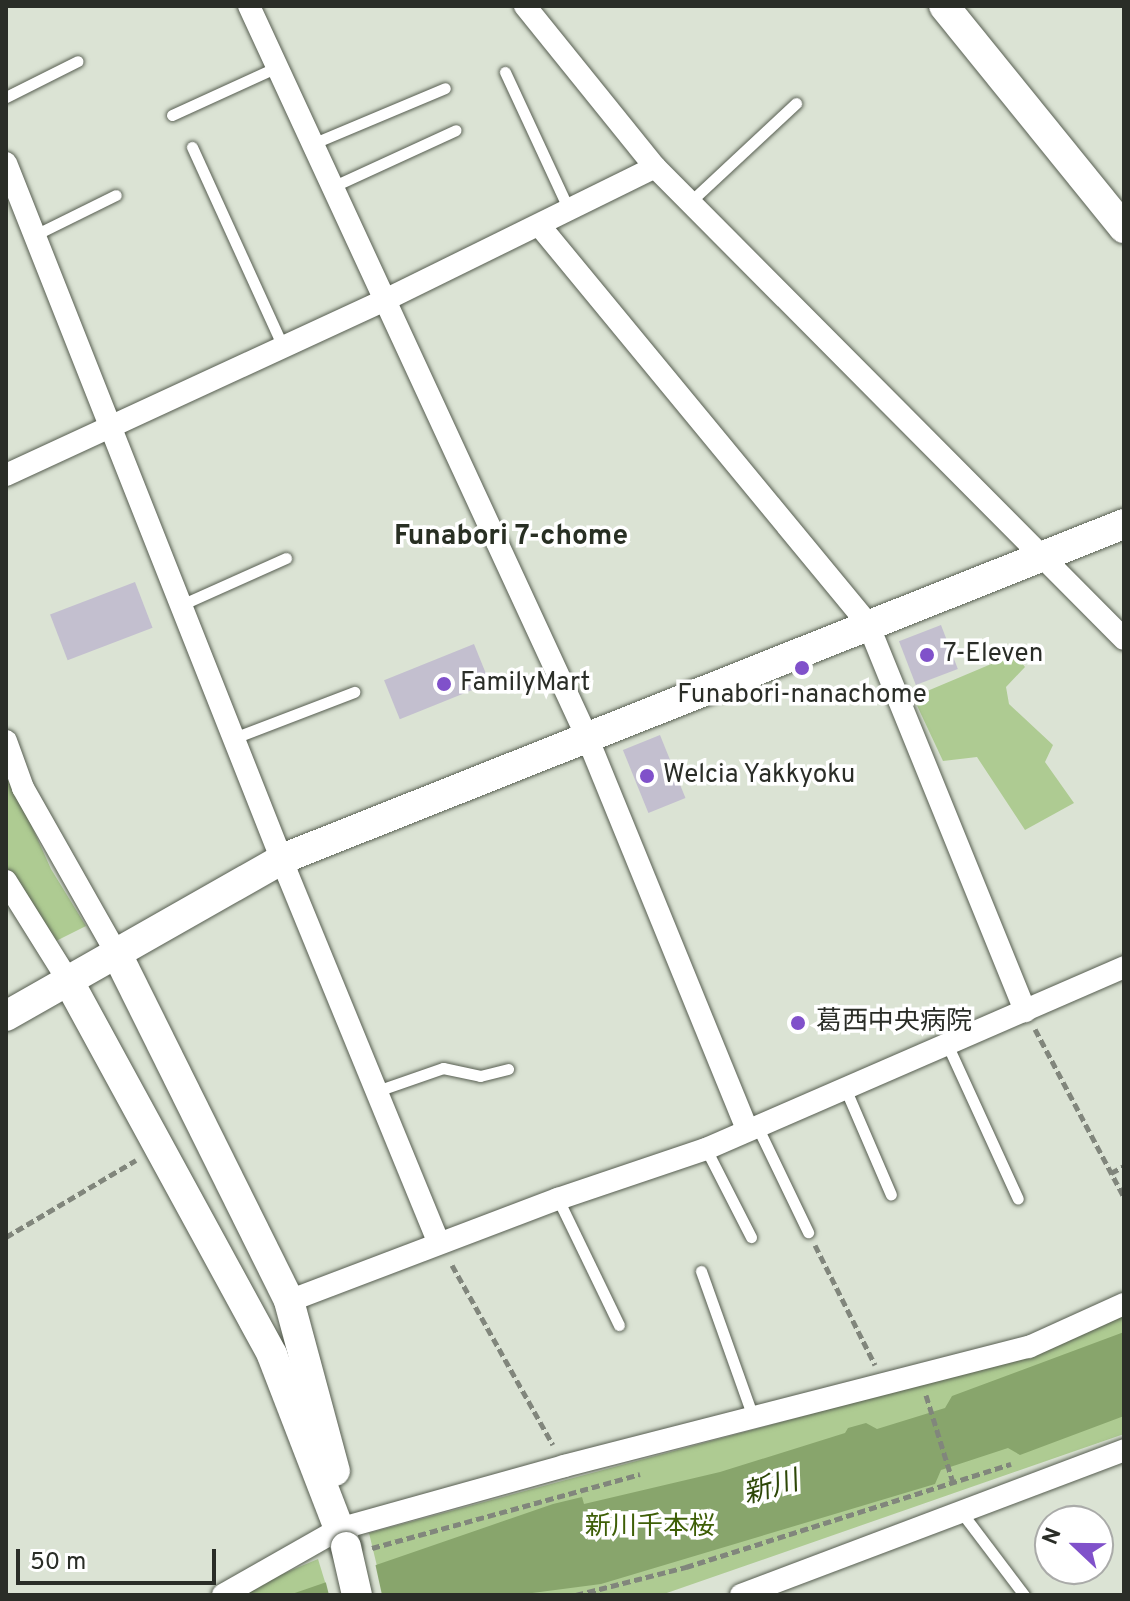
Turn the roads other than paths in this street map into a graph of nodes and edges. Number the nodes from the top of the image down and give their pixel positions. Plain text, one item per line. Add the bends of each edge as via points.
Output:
1 (249, 6) edge
2 (525, 6) edge
3 (944, 6) edge
4 (78, 61) dead end
5 (277, 67) junction
6 (505, 72) dead end
7 (445, 88) dead end
8 (6, 97) edge
9 (796, 103) dead end
10 (172, 115) dead end
11 (456, 130) dead end
12 (312, 144) junction
13 (192, 147) dead end
14 (6, 163) edge
15 (655, 167) junction
16 (332, 187) junction
17 (116, 195) dead end
18 (690, 202) junction
19 (1118, 209) edge
20 (569, 210) junction
21 (539, 225) junction
22 (35, 235) junction
23 (383, 301) junction
24 (283, 347) junction
25 (110, 427) junction
26 (6, 475) edge
27 (1124, 524) edge
28 (1040, 556) junction
29 (286, 558) dead end
30 (181, 605) junction
31 (868, 624) junction
32 (1124, 639) edge
33 (354, 692) dead end
34 (587, 737) junction
35 (234, 738) junction
36 (6, 741) edge
37 (282, 859) junction
38 (6, 881) edge
39 (117, 954) junction
40 (1124, 967) edge
41 (69, 982) junction
42 (1025, 1011) junction
43 (6, 1016) edge
44 (947, 1044) junction
45 (508, 1069) dead end
46 (845, 1088) junction
47 (377, 1091) junction
48 (752, 1128) junction
49 (706, 1149) junction
50 (891, 1195) dead end
51 (558, 1199) junction
52 (1018, 1199) dead end
53 (808, 1232) road end
54 (751, 1237) dead end
55 (439, 1243) junction
56 (701, 1271) dead end
57 (289, 1301) junction
58 (1124, 1304) edge
59 (619, 1325) dead end
60 (753, 1417) junction
61 (1124, 1450) edge
62 (962, 1513) junction
63 (342, 1538) junction
64 (223, 1595) edge
65 (357, 1595) edge
66 (741, 1595) edge
67 (1024, 1595) edge

1 - 5 street
2 - 15 street
3 - 19 street
4 - 8 lane
5 - 10 lane
5 - 12 street
6 - 20 lane
7 - 12 lane
9 - 18 lane
11 - 16 lane
12 - 16 street
13 - 24 lane
14 - 22 street
15 - 18 street
15 - 20 street
16 - 23 street
17 - 22 lane
18 - 28 street
20 - 21 street
21 - 23 street
21 - 31 street
22 - 25 street
23 - 24 street
23 - 34 street
24 - 25 street
25 - 26 street
25 - 30 street
27 - 28 street
28 - 31 street
28 - 32 street
29 - 30 lane
30 - 35 street
31 - 34 street
31 - 42 street
33 - 35 lane
34 - 37 street
34 - 48 street
35 - 37 street
36 - 39 street via 23,788
37 - 39 street
37 - 47 street
38 - 41 street
39 - 41 street
39 - 57 street
40 - 42 street
41 - 43 street
41 - 63 street via 272,1355
42 - 44 street
44 - 46 street
44 - 52 lane
45 - 47 lane via 480,1076 443,1068
46 - 48 street
46 - 50 lane
47 - 55 street
48 - 49 street
48 - 53 lane
49 - 51 street
49 - 54 lane
51 - 55 street
51 - 59 lane
55 - 57 street
56 - 60 lane
57 - 63 street via 336,1477
58 - 60 street via 1029,1347
60 - 63 street via 564,1466
61 - 62 street
62 - 66 street
62 - 67 lane
63 - 64 street
63 - 65 street, bridge

